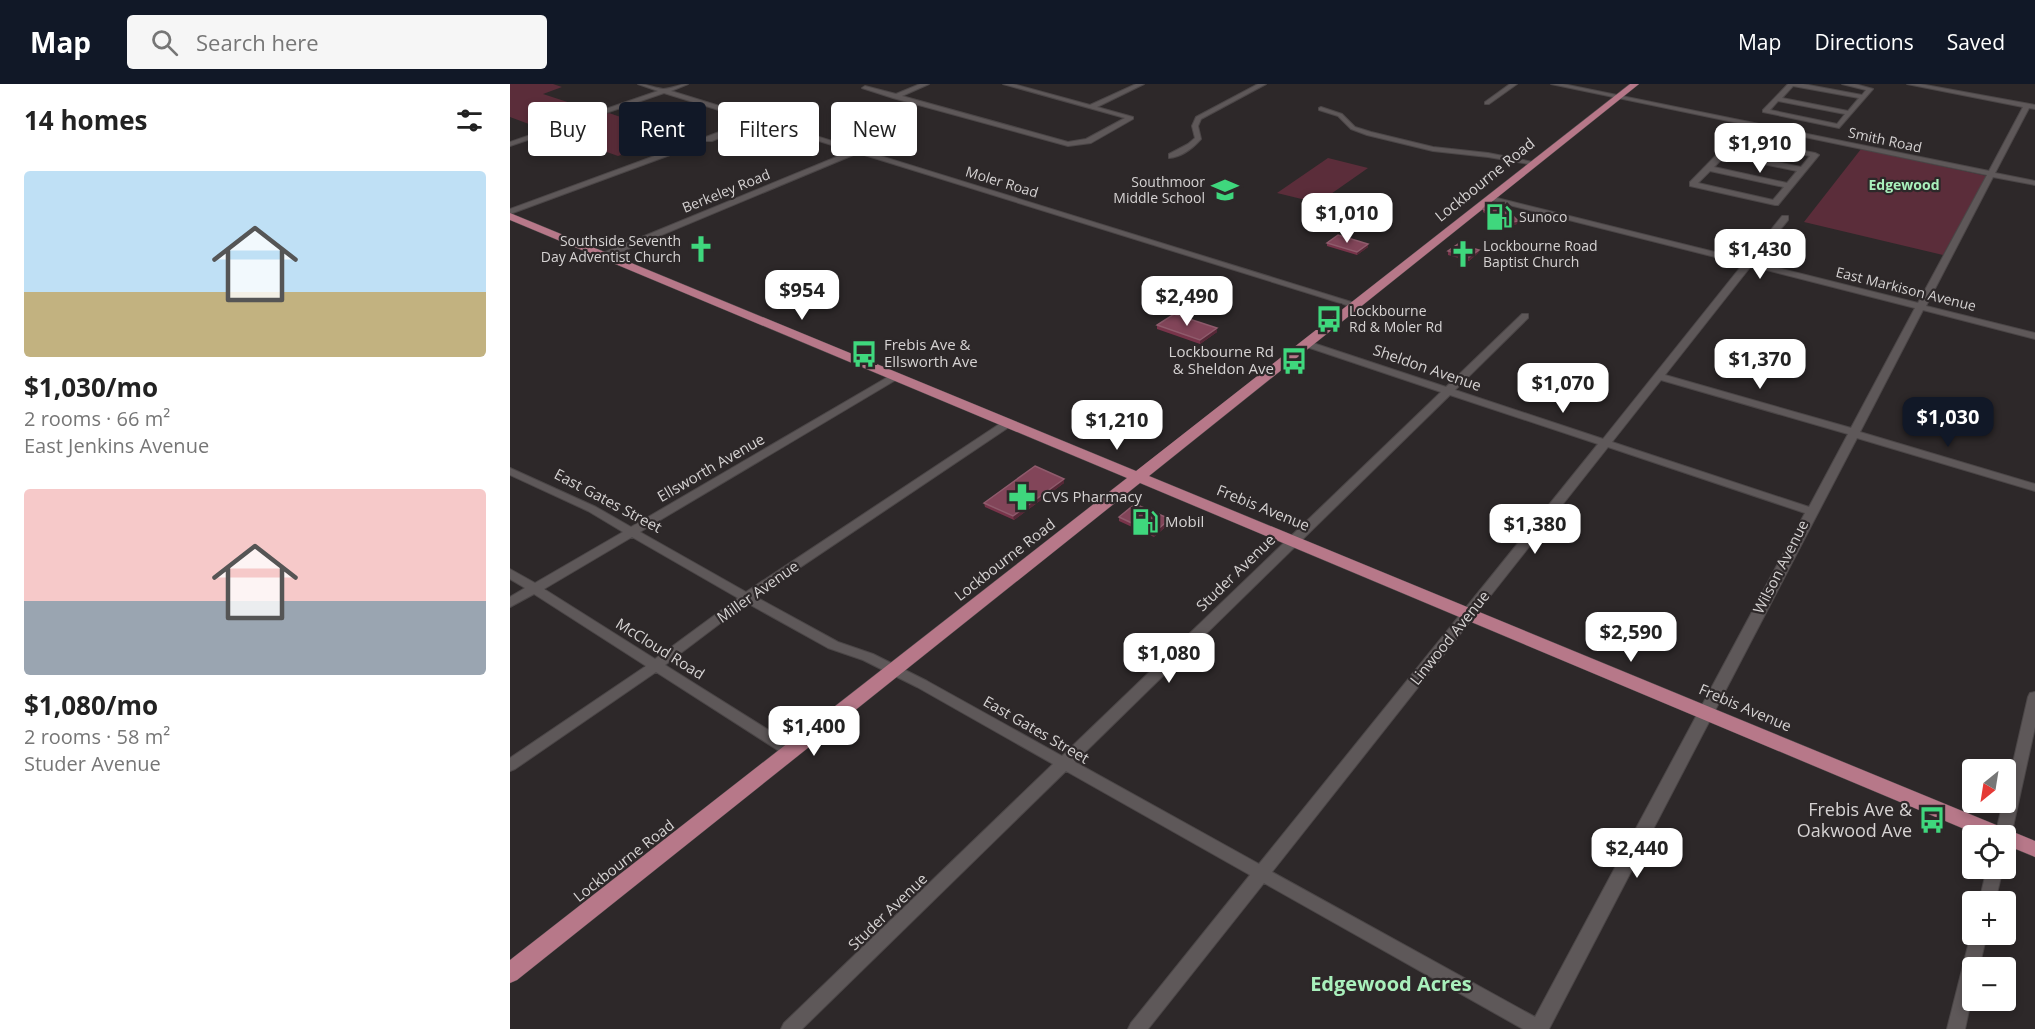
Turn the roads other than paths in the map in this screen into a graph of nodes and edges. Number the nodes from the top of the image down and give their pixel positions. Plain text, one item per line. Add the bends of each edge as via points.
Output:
1 (641, 84) edge
2 (685, 84) edge
3 (926, 84) edge
4 (1005, 84) edge
5 (1141, 84) edge
6 (1263, 84) edge
7 (1514, 84) edge
8 (1554, 84) edge
9 (1635, 84) edge
10 (1792, 84) edge
11 (1845, 84) edge
12 (1910, 84) edge
13 (1020, 86) edge
14 (865, 88) dead end
15 (664, 91) junction
16 (895, 97) junction
17 (1619, 97) junction
18 (1863, 97) junction
19 (1777, 99) junction
20 (1487, 103) dead end
21 (1093, 106) junction
22 (2031, 106) edge
23 (718, 108) edge
24 (1321, 109) dead end
25 (1850, 113) junction
26 (1803, 119) junction
27 (1790, 133) junction
28 (718, 135) edge
29 (709, 139) dead end
30 (510, 144) edge
31 (1778, 147) junction
32 (1723, 153) junction
33 (664, 156) edge
34 (846, 156) edge
35 (874, 156) edge
36 (1172, 156) dead end
37 (1534, 163) junction
38 (1708, 168) junction
39 (1802, 170) junction
40 (1990, 174) junction
41 (2035, 183) edge
42 (1789, 186) junction
43 (1492, 198) junction
44 (510, 214) edge
45 (1785, 218) dead end
46 (606, 255) junction
47 (1748, 263) junction
48 (1356, 305) junction
49 (1921, 307) junction
50 (1525, 316) dead end
51 (2035, 336) edge
52 (1307, 344) junction
53 (896, 376) junction
54 (1658, 376) junction
55 (1447, 391) junction
56 (1008, 423) junction
57 (1854, 434) junction
58 (1605, 443) junction
59 (510, 471) edge
60 (1138, 477) junction
61 (2035, 488) edge
62 (1810, 512) junction
63 (632, 531) junction
64 (1293, 541) junction
65 (510, 573) edge
66 (533, 589) junction
67 (747, 597) junction
68 (510, 603) edge
69 (1468, 614) junction
70 (655, 666) junction
71 (896, 670) junction
72 (2035, 697) edge
73 (1706, 713) junction
74 (792, 752) junction
75 (1063, 764) junction
76 (510, 765) edge
77 (1976, 825) edge
78 (2006, 825) edge
79 (2016, 841) edge
80 (2035, 849) edge
81 (1261, 874) junction
82 (1976, 945) edge
83 (510, 973) edge
84 (790, 1029) edge
85 (1137, 1029) edge
86 (1539, 1029) edge
87 (1956, 1029) edge

1 - 15 street, Moler Road
2 - 15 street
3 - 16 street
4 - 13 street
5 - 21 street
6 - 36 street via 1198,118 1199,138
7 - 20 street
8 - 17 street, Smith Road
9 - 17 main road, Lockbourne Road
10 - 18 street
10 - 19 street
11 - 18 street via 1870,88
12 - 22 street
13 - 21 street
14 - 16 street
15 - 23 street, Moler Road
15 - 30 street
16 - 21 street via 1072,144 1088,141 1131,118
17 - 27 street, Smith Road
17 - 37 main road, Lockbourne Road
18 - 25 street
19 - 25 street
19 - 26 street via 1765,111
22 - 40 street, Wilson Avenue
24 - 37 street via 1340,114 1353,128 1369,134 1443,151
25 - 26 street via 1839,126
26 - 27 street
27 - 31 street
27 - 40 street, Smith Road
28 - 29 street
31 - 32 street via 1737,139
31 - 39 street via 1815,155
32 - 38 street
32 - 39 street
33 - 44 street
34 - 46 street, Berkeley Road
35 - 48 street, Moler Road
37 - 43 main road, Lockbourne Road
38 - 42 street
38 - 42 street via 1693,184 1775,203
39 - 42 street
40 - 41 street, Smith Road
40 - 49 street, Wilson Avenue
43 - 47 street, East Markison Avenue
43 - 48 main road, Lockbourne Road
44 - 46 main road, Frebis Avenue
45 - 47 street, Linwood Avenue
46 - 53 main road, Frebis Avenue
47 - 49 street, East Markison Avenue
47 - 54 street, Linwood Avenue
48 - 52 main road, Lockbourne Road
49 - 51 street, East Markison Avenue
49 - 57 street, Wilson Avenue
50 - 55 street, Studer Avenue
52 - 55 street, Sheldon Avenue
52 - 60 main road, Lockbourne Road
53 - 56 main road, Frebis Avenue
53 - 63 street, Ellsworth Avenue
54 - 57 street
54 - 58 street, Linwood Avenue
55 - 58 street, Sheldon Avenue
55 - 64 street, Studer Avenue
56 - 60 main road, Frebis Avenue
56 - 67 street, Miller Avenue
57 - 61 street
57 - 62 street, Wilson Avenue
58 - 62 street, Sheldon Avenue
58 - 69 street, Linwood Avenue
59 - 63 street, East Gates Street
60 - 64 main road, Frebis Avenue
60 - 71 main road, Lockbourne Road
62 - 73 street, Wilson Avenue
63 - 66 street, Ellsworth Avenue
63 - 67 street, East Gates Street
64 - 69 main road, Frebis Avenue
64 - 75 street, Studer Avenue
65 - 66 street, McCloud Road
66 - 68 street, Ellsworth Avenue
66 - 70 street, McCloud Road
67 - 70 street, Miller Avenue
67 - 71 street, East Gates Street via 833,645
69 - 73 main road, Frebis Avenue
69 - 81 street, Linwood Avenue
70 - 74 street, McCloud Road
70 - 76 street, Miller Avenue
71 - 74 main road, Lockbourne Road
71 - 75 street, East Gates Street
72 - 78 street
73 - 77 main road, Frebis Avenue
73 - 86 street, Wilson Avenue
74 - 83 main road, Lockbourne Road
75 - 81 street, East Gates Street
75 - 84 street, Studer Avenue
79 - 80 main road, Frebis Avenue
81 - 85 street, Linwood Avenue
81 - 86 street, East Gates Street
82 - 87 street

